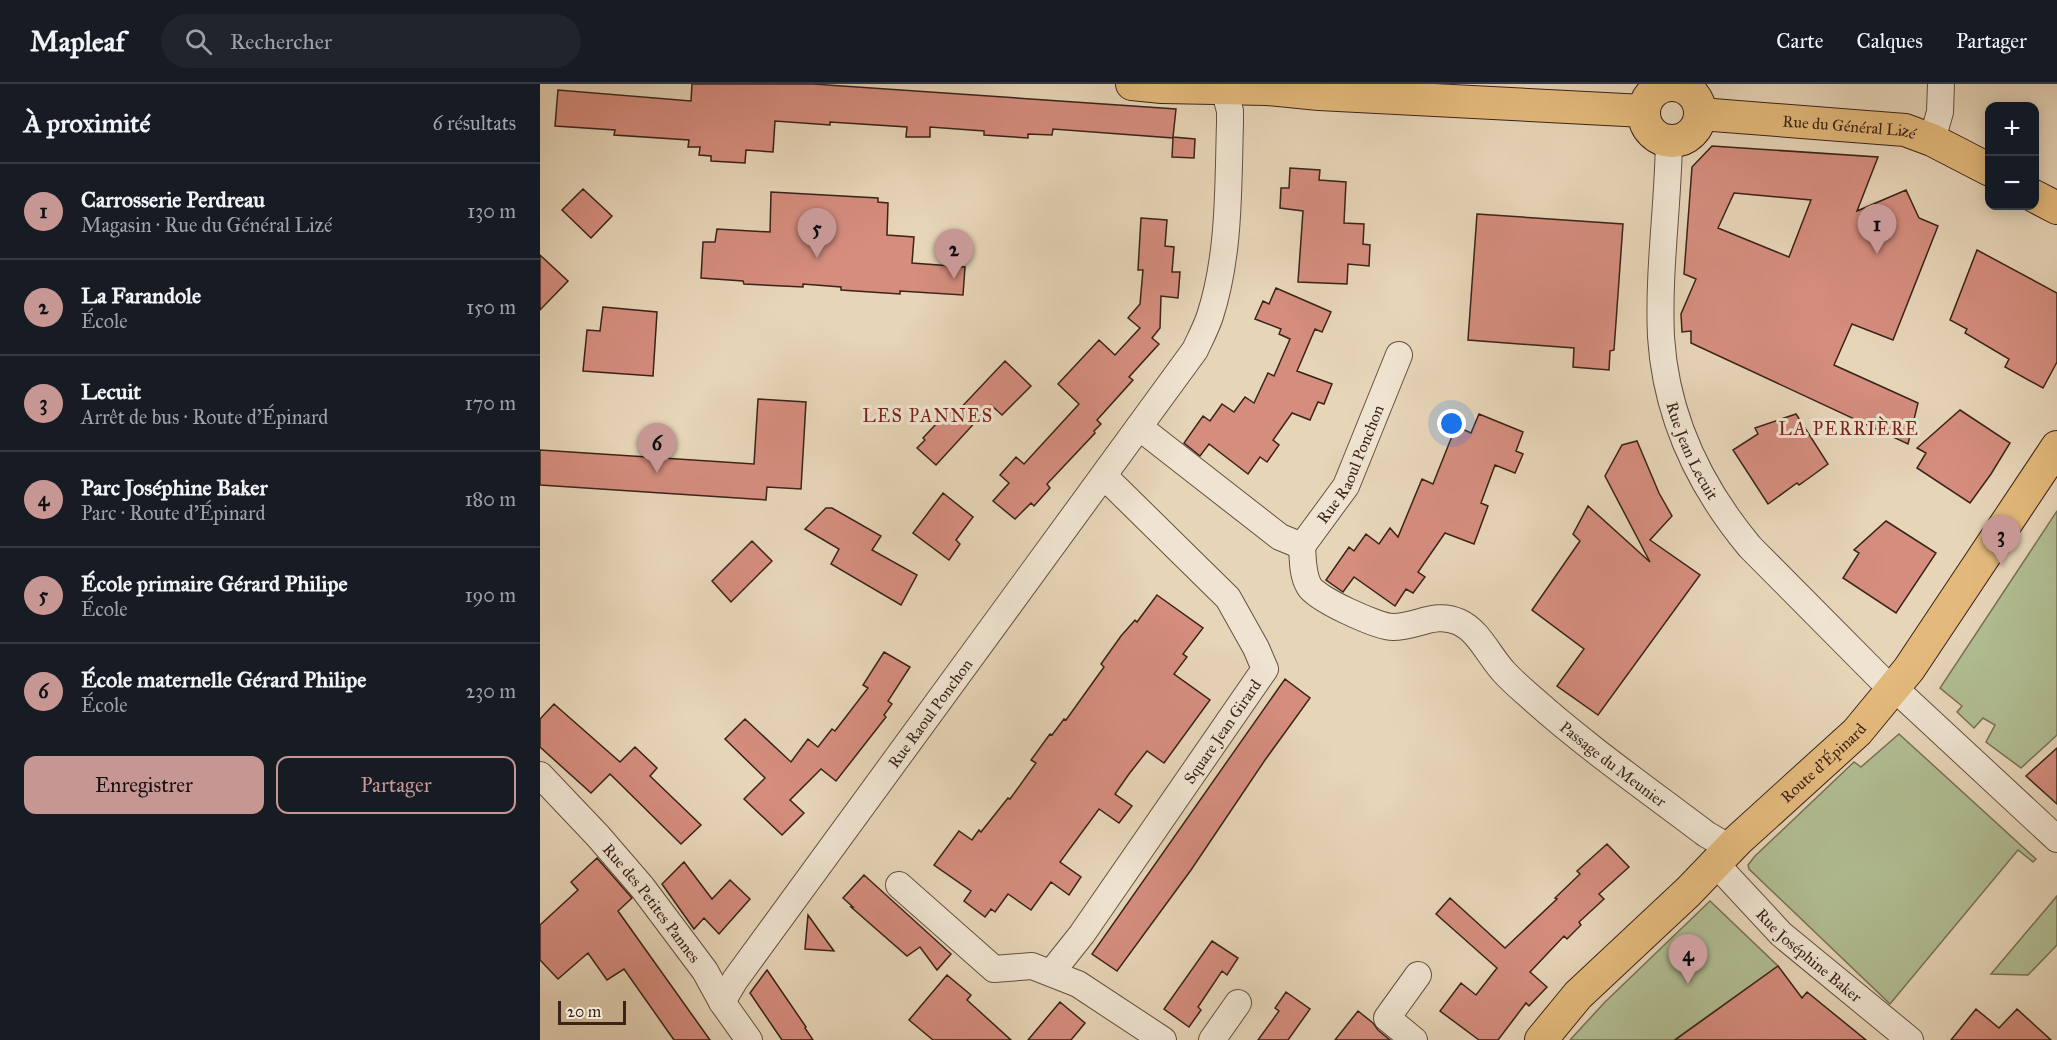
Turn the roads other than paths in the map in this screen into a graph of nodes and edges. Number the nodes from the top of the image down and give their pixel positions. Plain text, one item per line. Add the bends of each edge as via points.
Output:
1 (1132, 84) edge
2 (1941, 84) edge
3 (1675, 85) edge
4 (1224, 86) edge
5 (1644, 111) junction
6 (1700, 114) junction
7 (1932, 140) junction
8 (1669, 141) junction
9 (1985, 168) edge
10 (2039, 199) edge
11 (2057, 208) edge
12 (1399, 355) dead end
13 (1139, 427) junction
14 (2057, 447) edge
15 (1104, 476) junction
16 (1302, 546) junction
17 (1894, 689) junction
18 (540, 775) edge
19 (2057, 839) edge
20 (1723, 855) junction
21 (899, 885) dead end
22 (1051, 973) junction
23 (1418, 975) dead end
24 (722, 1002) junction
25 (1238, 1003) dead end
26 (1893, 1035) edge
27 (749, 1040) edge
28 (1163, 1040) edge
29 (1212, 1040) edge
30 (1414, 1040) edge
31 (1541, 1040) edge

1 - 4 main road
2 - 7 street via 1940,112
3 - 5 main road via 1658,89 1646,102
3 - 6 main road via 1690,92
4 - 5 main road
4 - 13 street, Rue Raoul Ponchon via 1230,123 1222,268 1210,316 1195,350
5 - 8 main road via 1648,128
6 - 7 main road, Rue du Général Lizé via 1905,130
6 - 8 main road via 1693,131
7 - 9 main road, Rue du Général Lizé
8 - 17 street, Rue Jean Lecuit via 1661,338 1670,394 1688,448 1715,500 1750,547
10 - 11 main road
12 - 16 street, Rue Raoul Ponchon via 1346,486
13 - 15 street, Rue Raoul Ponchon
13 - 16 street via 1280,537
14 - 17 main road, Route d'Épinard
15 - 22 street, Square Jean Girard via 1228,598 1265,669
15 - 24 street, Rue Raoul Ponchon
16 - 20 street, Passage du Meunier via 1309,587 1326,601 1392,627 1445,618 1473,631 1504,672 1558,722 1706,834
17 - 19 street, Rue Jean Lecuit
17 - 20 main road, Route d'Épinard via 1857,732
18 - 24 street, Rue des Petites Pannes via 642,887 705,971
20 - 26 street, Rue Joséphine Baker via 1781,934
20 - 31 main road, Route d'Épinard via 1578,995
21 - 22 street via 994,969 1032,966
22 - 28 street via 1078,984
23 - 30 street via 1387,1018
24 - 27 street, Rue des Petites Pannes
25 - 29 street

